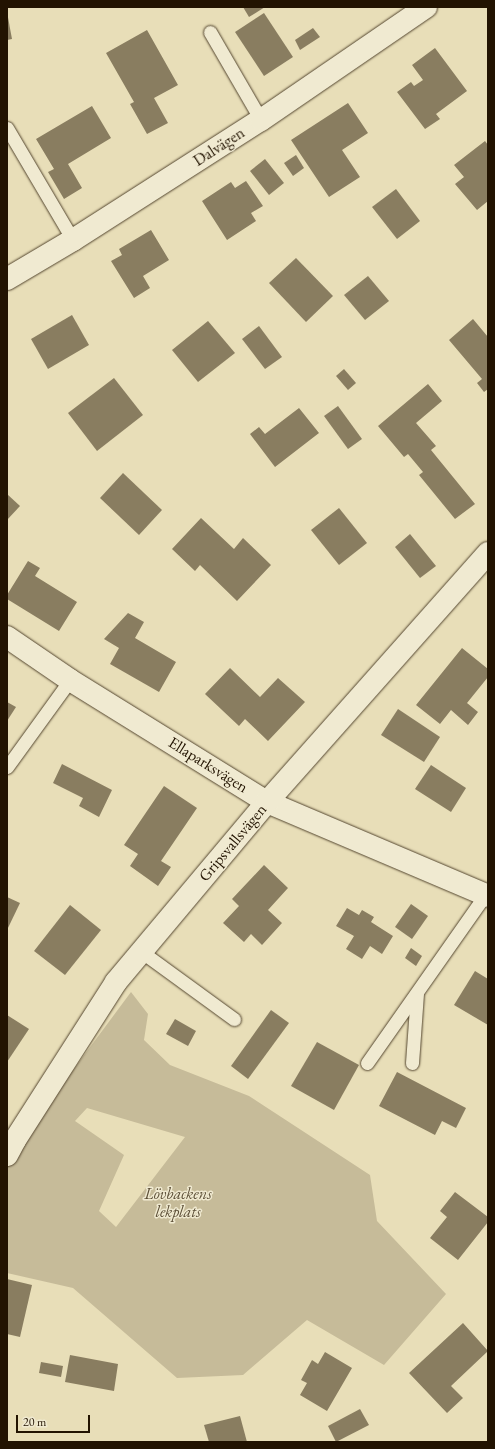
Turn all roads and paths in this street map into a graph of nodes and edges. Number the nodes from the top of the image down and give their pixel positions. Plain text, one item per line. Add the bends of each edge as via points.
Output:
1 (426, 7) edge
2 (210, 32) dead end
3 (261, 120) junction
4 (7, 128) edge
5 (73, 240) junction
6 (7, 279) edge
7 (488, 553) edge
8 (7, 637) edge
9 (70, 680) junction
10 (7, 767) edge
11 (267, 802) junction
12 (487, 896) edge
13 (142, 952) junction
14 (417, 992) junction
15 (234, 1018) dead end
16 (367, 1063) dead end
17 (412, 1063) dead end
18 (10, 1144) edge

1 - 3 street, Dalvägen
2 - 3 lane
3 - 5 street, Dalvägen
4 - 5 lane
5 - 6 street, Dalvägen
7 - 11 street, Gripsvallsvägen
8 - 9 street, Ellaparksvägen
9 - 10 lane
9 - 11 street, Ellaparksvägen
11 - 12 street, Ellaparksvägen
11 - 13 street, Gripsvallsvägen
12 - 14 lane
13 - 15 lane
13 - 18 street, Gripsvallsvägen via 116,982
14 - 16 lane
14 - 17 lane

